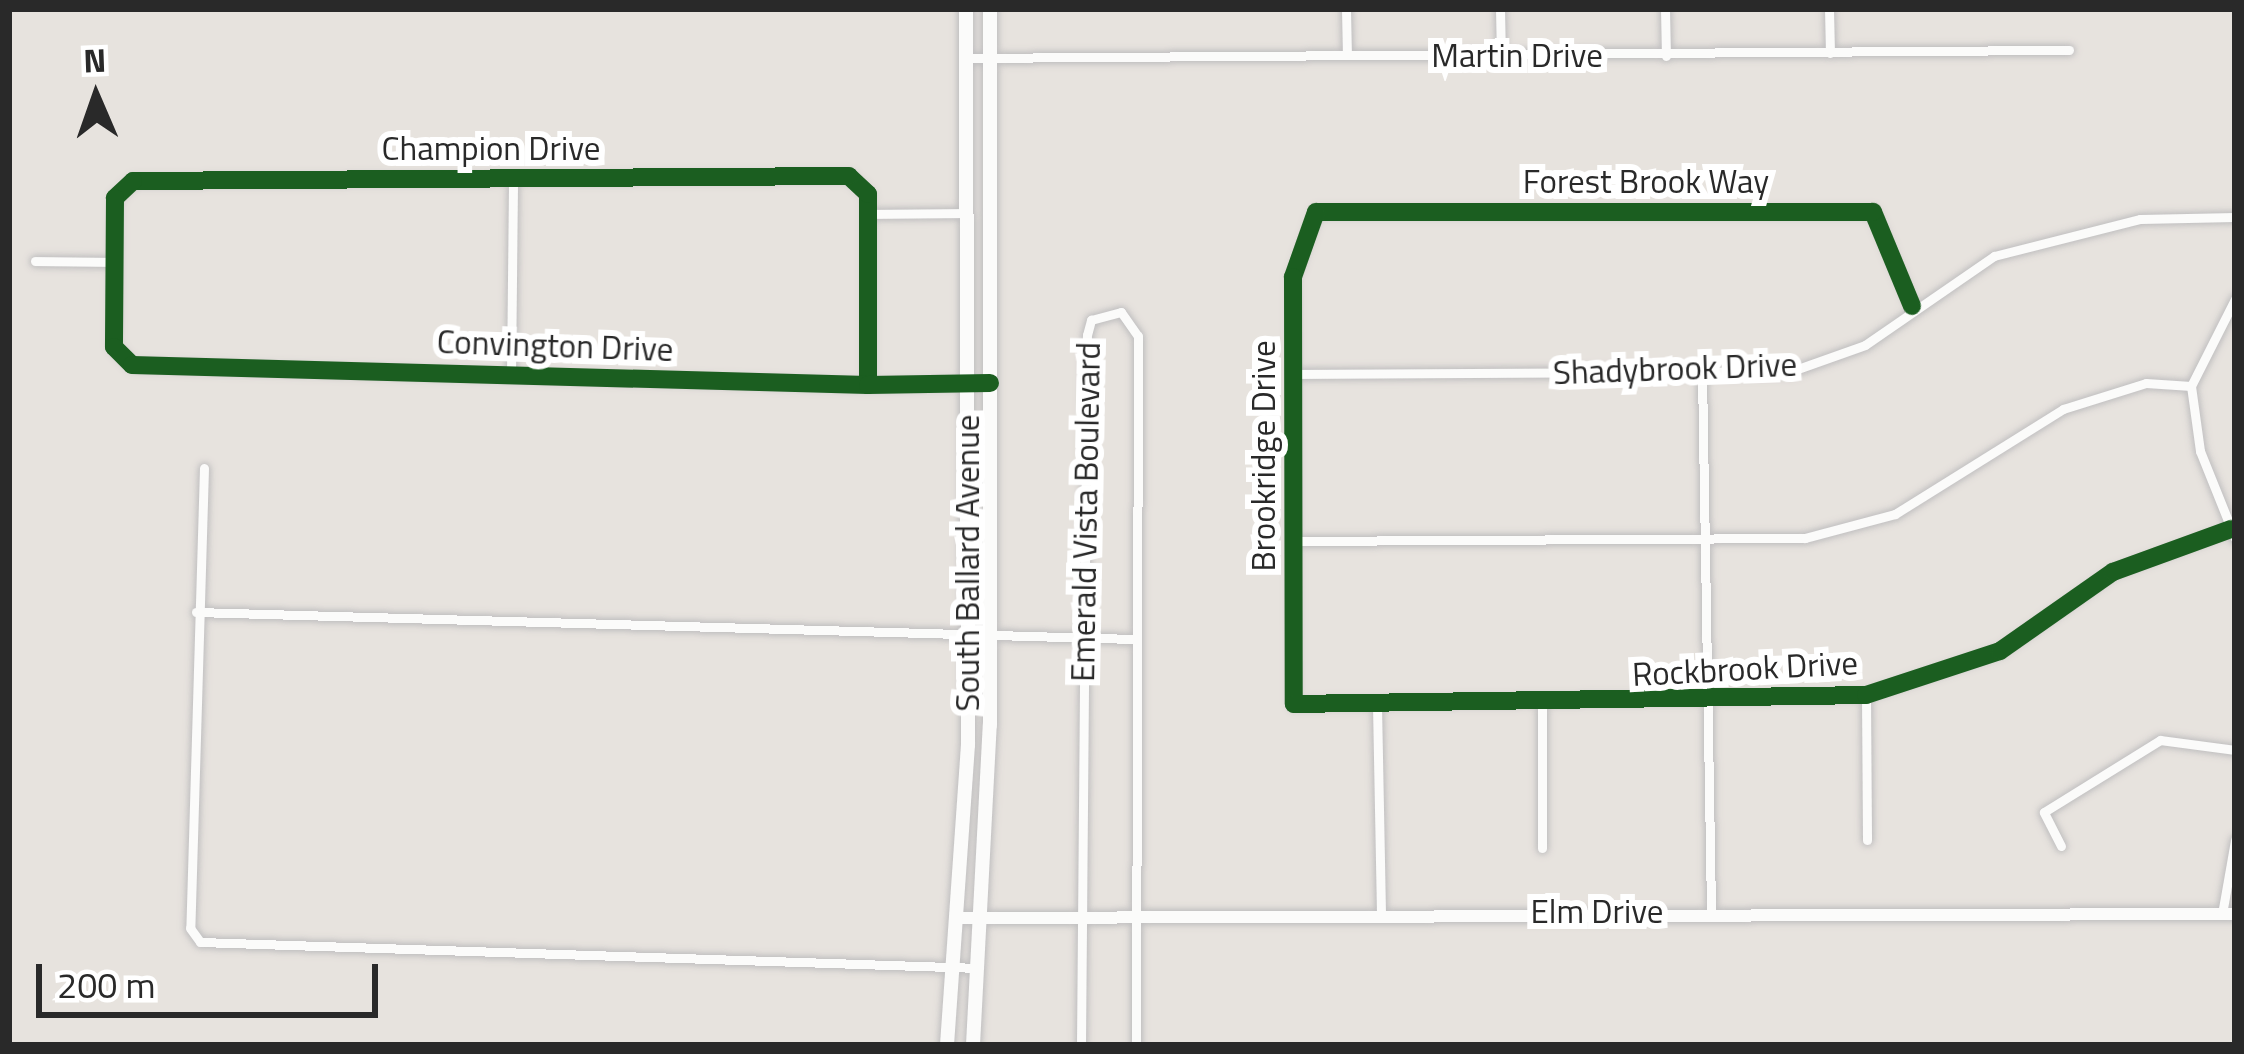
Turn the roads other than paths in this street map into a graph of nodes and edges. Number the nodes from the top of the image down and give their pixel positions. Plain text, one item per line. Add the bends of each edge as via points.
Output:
1 (966, 9) edge
2 (990, 9) edge
3 (1346, 9) edge
4 (1501, 9) edge
5 (1665, 9) edge
6 (1829, 9) edge
7 (2069, 50) dead end
8 (1830, 53) junction
9 (1347, 55) junction
10 (1501, 56) junction
11 (1666, 56) junction
12 (965, 58) junction
13 (989, 58) junction
14 (513, 178) junction
15 (1316, 212) joint
16 (966, 213) junction
17 (868, 214) junction
18 (2235, 218) edge
19 (35, 261) dead end
20 (113, 262) junction
21 (2235, 299) edge
22 (1912, 306) junction
23 (1702, 373) junction
24 (1294, 374) junction
25 (511, 375) junction
26 (968, 383) junction
27 (990, 383) junction
28 (868, 385) junction
29 (2191, 386) junction
30 (203, 468) dead end
31 (2233, 534) edge
32 (1703, 538) junction
33 (1294, 541) junction
34 (196, 612) junction
35 (967, 637) junction
36 (1084, 637) junction
37 (989, 638) junction
38 (1136, 639) junction
39 (1866, 695) junction
40 (1294, 704) joint
41 (1708, 704) junction
42 (1377, 705) junction
43 (1542, 706) junction
44 (2235, 750) edge
45 (2235, 840) edge
46 (1867, 841) dead end
47 (2061, 846) dead end
48 (1542, 848) dead end
49 (1711, 910) junction
50 (1382, 914) junction
51 (2228, 914) edge
52 (959, 918) junction
53 (1135, 920) junction
54 (1080, 921) junction
55 (982, 922) junction
56 (953, 967) junction
57 (980, 968) junction
58 (947, 1045) edge
59 (973, 1045) edge
60 (1081, 1045) edge
61 (1136, 1045) edge

1 - 12 main road, South Ballard Avenue
2 - 13 main road, South Ballard Avenue
3 - 9 street
4 - 10 street
5 - 11 street
6 - 8 street
7 - 8 street, Martin Drive
8 - 11 street, Martin Drive
9 - 10 street, Martin Drive
9 - 13 street, Martin Drive
10 - 11 street, Martin Drive
12 - 13 street, Martin Drive
12 - 16 main road, South Ballard Avenue
13 - 27 main road, South Ballard Avenue
14 - 17 street, Champion Drive via 862,182
14 - 20 street, Champion Drive via 121,186
14 - 25 street
15 - 22 street, Forest Brook Way via 1873,212
15 - 24 street, Brookridge Drive via 1297,245
16 - 17 street
16 - 26 main road, South Ballard Avenue
17 - 28 street
18 - 22 street, Shadybrook Drive via 2072,233 1994,256
19 - 20 street
20 - 25 street, Convington Drive via 120,359
21 - 29 street
22 - 23 street, Shadybrook Drive via 1830,361
23 - 24 street, Shadybrook Drive
23 - 32 street
24 - 33 street, Brookridge Drive
25 - 28 street, Convington Drive
26 - 27 street, Convington Drive
26 - 28 street, Convington Drive
26 - 35 main road, South Ballard Avenue
27 - 37 main road, South Ballard Avenue
29 - 31 street via 2200,451
29 - 32 street via 2146,382 2063,410 1895,514 1805,538
30 - 34 street
31 - 39 street, Rockbrook Drive via 2113,572 2000,651
32 - 33 street
32 - 41 street
33 - 40 street, Brookridge Drive
34 - 35 street
34 - 56 street via 193,937
35 - 37 street
35 - 52 main road, South Ballard Avenue
36 - 37 street
36 - 38 street
36 - 38 street, Emerald Vista Boulevard via 1087,335 1090,320 1121,312 1138,336
36 - 54 street, Emerald Vista Boulevard
37 - 55 main road, South Ballard Avenue
38 - 53 street, Emerald Vista Boulevard
39 - 41 street, Rockbrook Drive
39 - 46 street
40 - 42 street, Rockbrook Drive
41 - 43 street, Rockbrook Drive
41 - 49 street
42 - 43 street, Rockbrook Drive
42 - 50 street
43 - 48 street
44 - 47 street via 2160,740 2044,812
45 - 51 street
49 - 50 street, Elm Drive
49 - 51 street, Elm Drive
50 - 53 street, Elm Drive
52 - 55 street, Elm Drive
52 - 56 main road, South Ballard Avenue
53 - 54 street, Elm Drive
53 - 61 street, Emerald Vista Boulevard
54 - 55 street, Elm Drive
54 - 60 street, Emerald Vista Boulevard
55 - 57 main road, South Ballard Avenue
56 - 57 street
56 - 58 main road, South Ballard Avenue
57 - 59 main road, South Ballard Avenue

